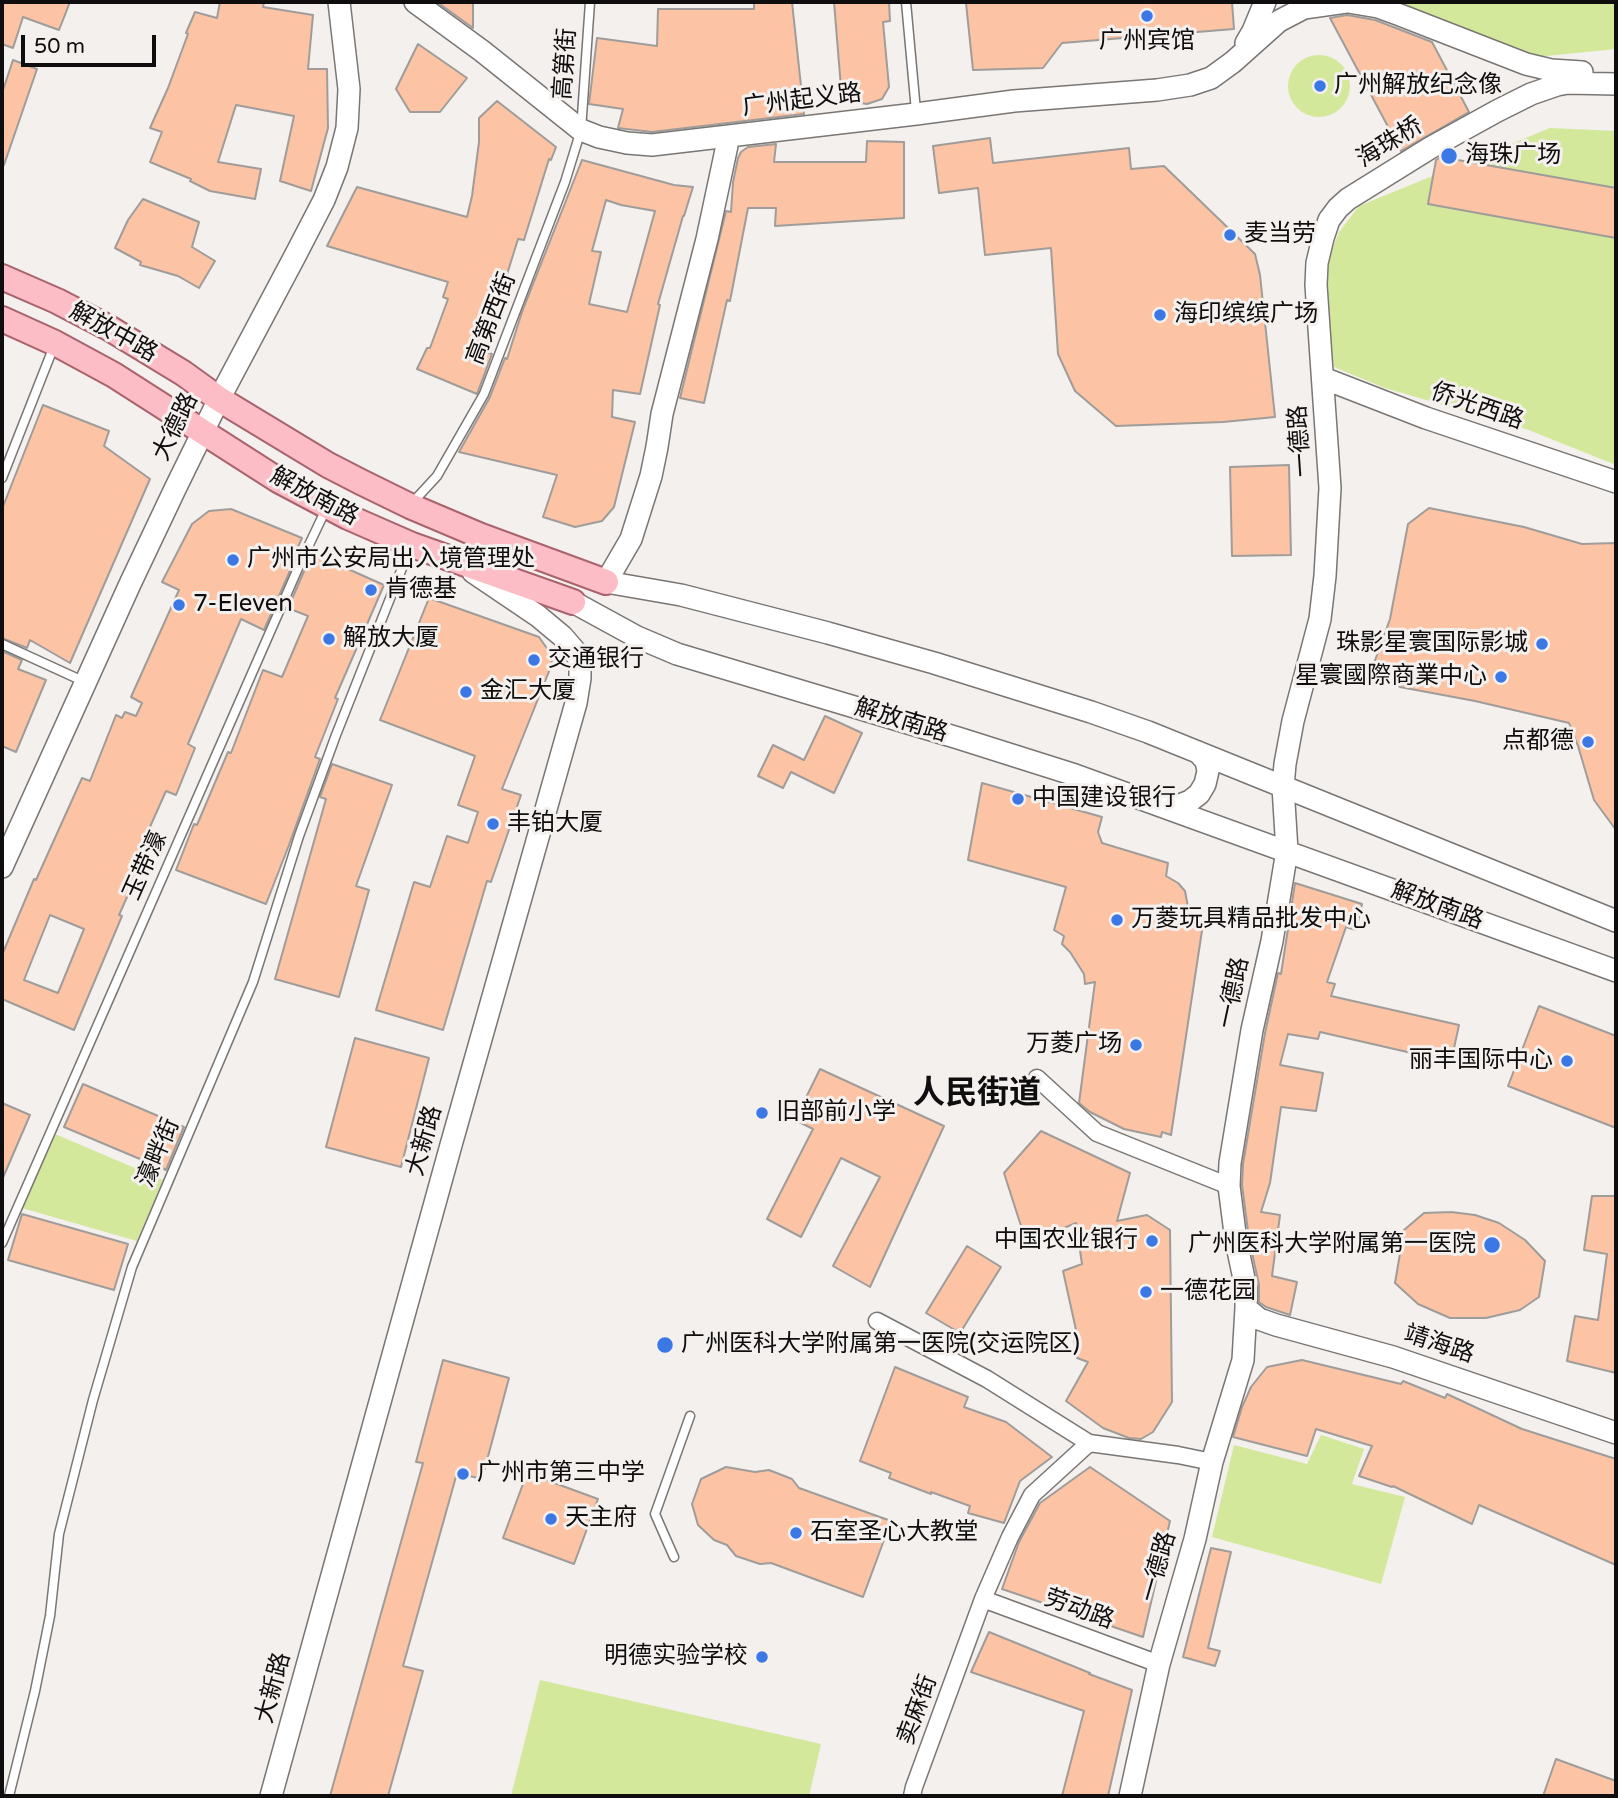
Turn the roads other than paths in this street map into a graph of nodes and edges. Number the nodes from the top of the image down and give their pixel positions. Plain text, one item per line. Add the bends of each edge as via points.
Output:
1 (339, 2) edge
2 (415, 2) edge
3 (590, 2) edge
4 (906, 2) edge
5 (1265, 2) edge
6 (1347, 2) edge
7 (1233, 62) junction
8 (1616, 72) edge
9 (1616, 84) edge
10 (916, 114) junction
11 (581, 130) junction
12 (729, 136) junction
13 (1348, 199) joint
14 (2, 277) edge
15 (2, 319) edge
16 (55, 344) junction
17 (1323, 378) junction
18 (219, 400) junction
19 (203, 433) junction
20 (2, 478) edge
21 (1616, 482) edge
22 (328, 506) junction
23 (410, 506) junction
24 (412, 545) junction
25 (450, 558) junction
26 (606, 582) junction
27 (573, 602) joint
28 (2, 644) edge
29 (85, 682) junction
30 (1198, 752) junction
31 (1283, 787) junction
32 (1170, 809) junction
33 (1287, 851) junction
34 (3, 858) edge
35 (1616, 921) edge
36 (1616, 971) edge
37 (1037, 1078) dead end
38 (1229, 1186) junction
39 (2, 1243) edge
40 (1247, 1308) junction
41 (877, 1321) dead end
42 (690, 1416) dead end
43 (1616, 1433) edge
44 (1089, 1444) junction
45 (1212, 1462) junction
46 (674, 1558) dead end
47 (983, 1599) junction
48 (1159, 1664) junction
49 (9, 1796) edge
50 (271, 1796) edge
51 (912, 1796) edge
52 (1130, 1796) edge

1 - 18 main road, 大德路 via 349,89 337,167
2 - 11 main road, 广州起义路
3 - 11 lane, 高第街
4 - 10 lane
5 - 7 main road
6 - 7 main road via 1304,9 1279,20
6 - 8 main road via 1400,15 1526,64 1551,70
7 - 10 main road, 广州起义路 via 1211,78 1190,85
9 - 13 main road, 海珠桥 via 1568,83 1531,94
10 - 12 main road, 广州起义路
11 - 12 main road, 广州起义路 via 652,145
11 - 23 lane, 高第西街 via 484,394 437,476
12 - 26 main road via 651,476 631,538
13 - 17 main road, 一德路 via 1329,220 1317,263
14 - 18 main road, 解放中路 via 109,328
15 - 16 main road, 解放中路
16 - 19 main road, 解放中路 via 114,375
16 - 20 lane
17 - 21 main road, 侨光西路
17 - 31 main road, 一德路 via 1330,488 1325,576
18 - 19 main road, 大德路
18 - 23 main road, 解放南路 via 328,465
19 - 22 main road, 解放南路
19 - 29 main road, 大德路
22 - 24 main road, 解放南路
22 - 39 lane, 玉带濠
23 - 26 main road, 解放南路
24 - 25 main road, 解放南路
24 - 49 lane, 濠畔街 via 299,836 253,982 132,1267 60,1534 38,1678
25 - 27 main road, 解放南路
25 - 50 main road, 大新路 via 562,636 575,651 580,678
26 - 30 main road, 解放南路 via 681,595 894,651 1091,712
27 - 32 main road, 解放南路 via 677,654 958,738
28 - 29 lane
29 - 34 main road, 大德路
30 - 31 main road, 解放南路
30 - 32 main road via 1206,761 1205,784 1190,802
31 - 33 main road, 一德路
31 - 35 main road, 解放南路
32 - 33 main road, 解放南路
33 - 36 main road, 解放南路
33 - 38 main road, 一德路 via 1252,1030
37 - 38 street via 1097,1133
38 - 40 main road, 一德路
40 - 43 main road, 靖海路 via 1276,1325 1393,1357
40 - 45 main road, 一德路 via 1243,1360
41 - 44 street via 987,1379
42 - 46 lane via 655,1514
44 - 45 street
44 - 47 street, 卖麻街 via 1032,1495
45 - 48 main road, 一德路
47 - 48 street, 劳动路
47 - 51 street, 卖麻街
48 - 52 main road, 一德路

